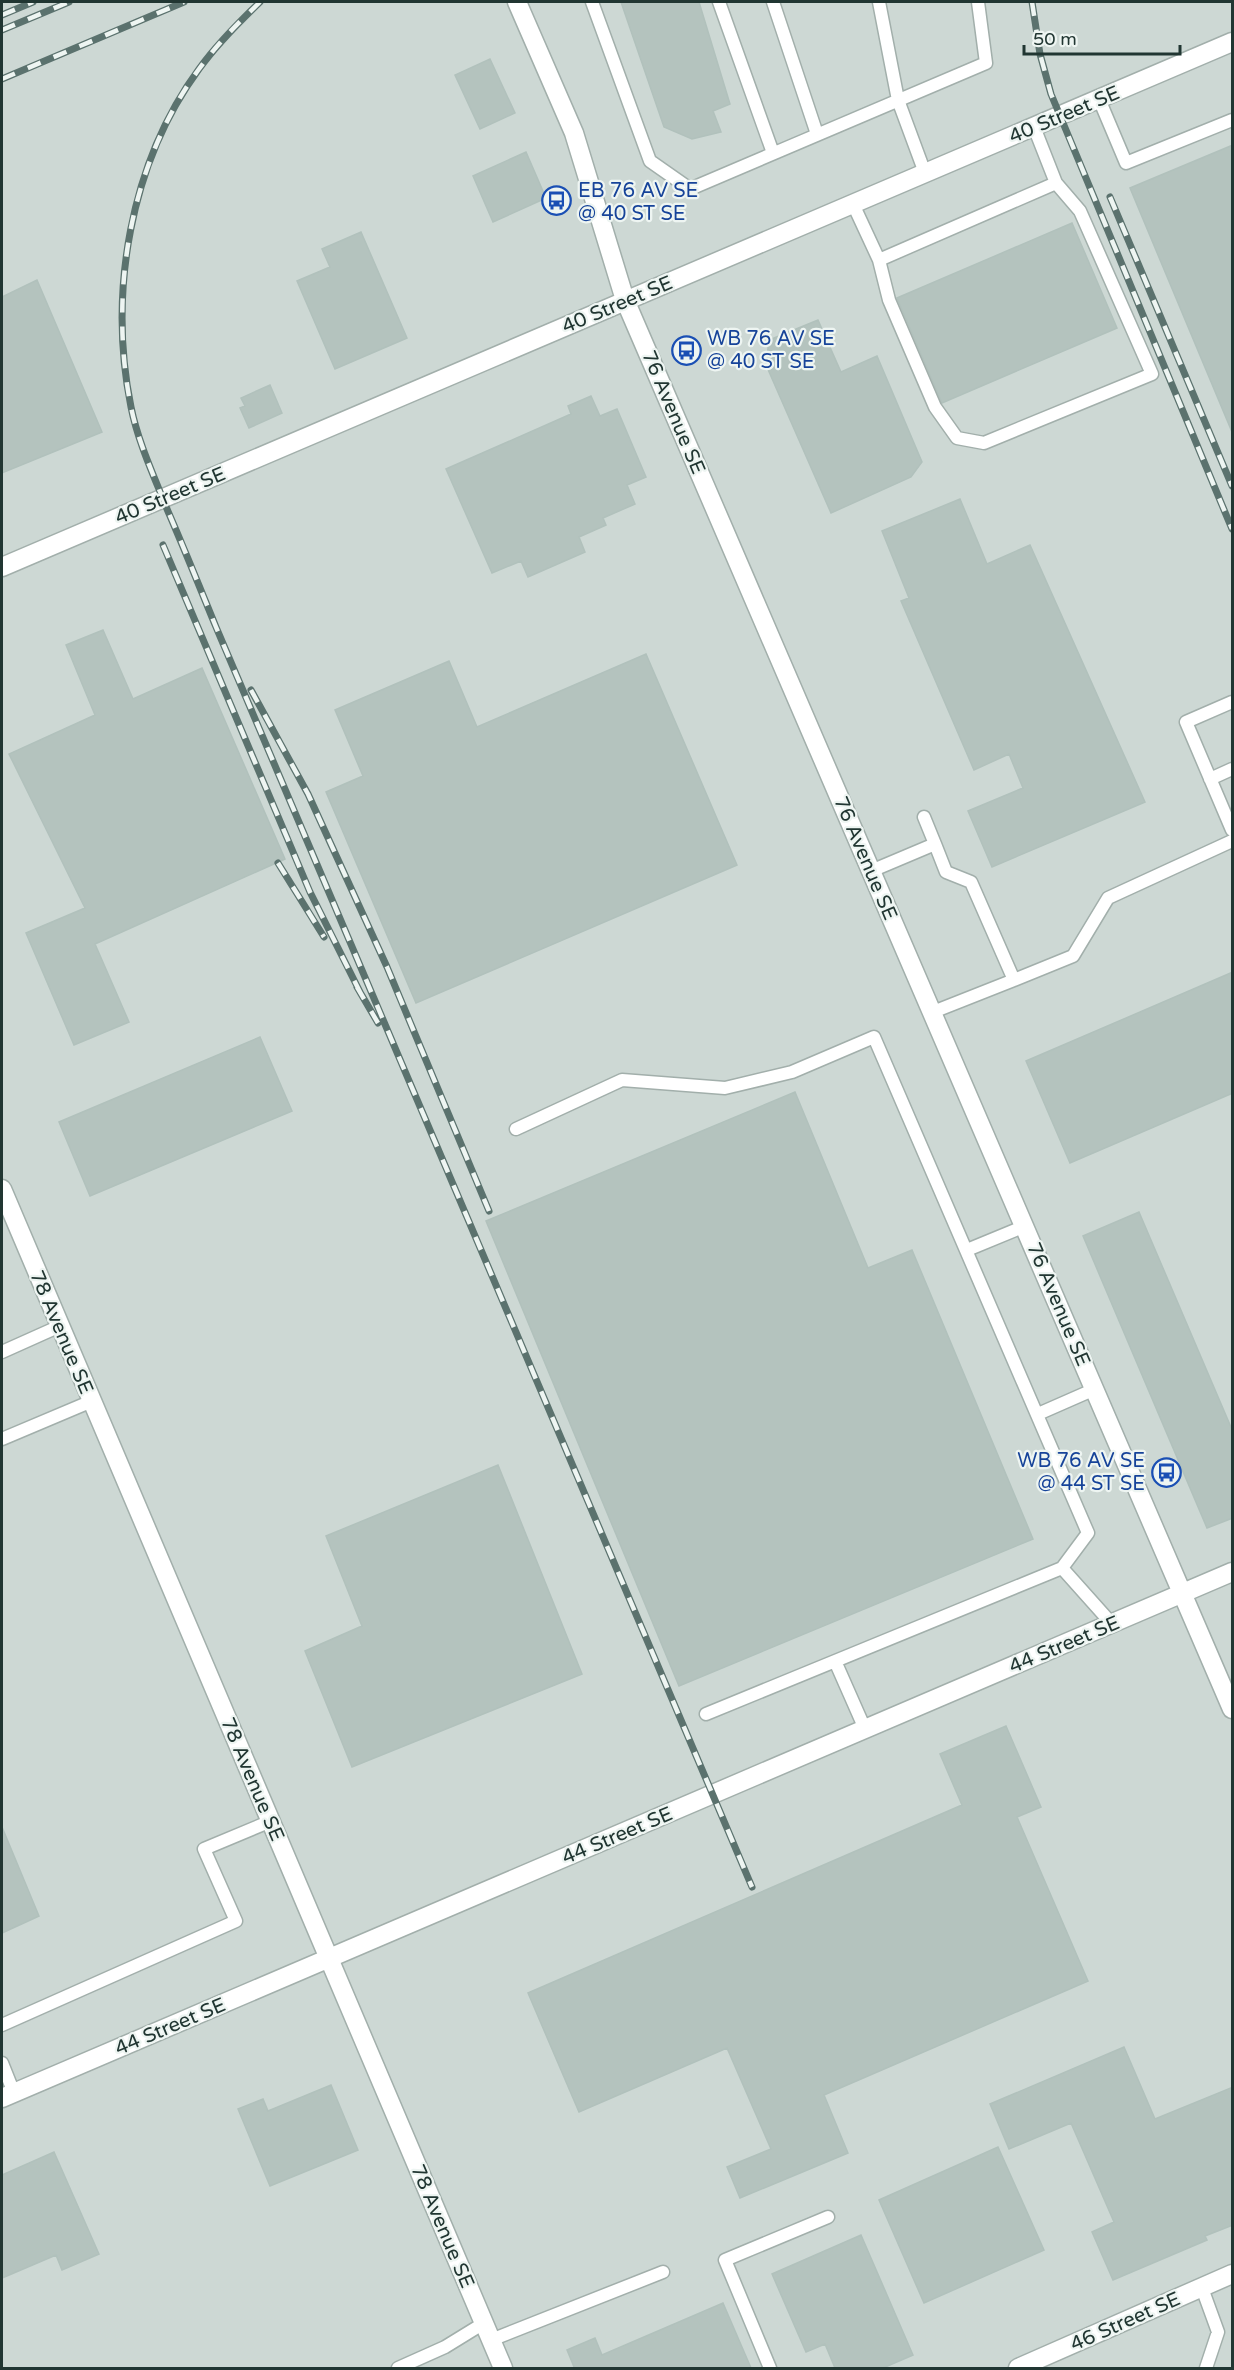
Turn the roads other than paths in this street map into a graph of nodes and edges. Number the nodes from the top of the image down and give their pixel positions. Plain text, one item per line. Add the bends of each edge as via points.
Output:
1 (517, 2) edge
2 (592, 2) edge
3 (719, 2) edge
4 (773, 2) edge
5 (879, 2) edge
6 (978, 2) edge
7 (1233, 42) edge
8 (1099, 99) junction
9 (898, 100) junction
10 (1233, 120) edge
11 (1034, 127) junction
12 (817, 134) junction
13 (773, 153) junction
14 (925, 173) junction
15 (1056, 183) junction
16 (853, 204) junction
17 (879, 260) junction
18 (626, 300) junction
19 (2, 567) edge
20 (1233, 702) edge
21 (1233, 769) edge
22 (1210, 779) junction
23 (924, 817) dead end
24 (1233, 830) edge
25 (1233, 841) edge
26 (935, 844) junction
27 (871, 871) junction
28 (1014, 980) junction
29 (933, 1012) junction
30 (516, 1129) dead end
31 (2, 1189) edge
32 (1025, 1226) junction
33 (967, 1250) junction
34 (60, 1326) junction
35 (2, 1352) edge
36 (1095, 1389) junction
37 (92, 1401) junction
38 (1038, 1414) junction
39 (2, 1438) edge
40 (1062, 1568) junction
41 (1233, 1572) edge
42 (1183, 1594) junction
43 (1112, 1624) junction
44 (835, 1661) junction
45 (1233, 1708) edge
46 (706, 1714) dead end
47 (865, 1730) junction
48 (272, 1821) junction
49 (330, 1958) junction
50 (2, 2025) edge
51 (2, 2063) edge
52 (8, 2095) edge
53 (828, 2217) dead end
54 (663, 2272) dead end
55 (1233, 2274) edge
56 (1202, 2288) junction
57 (488, 2332) junction
58 (418, 2365) edge
59 (398, 2368) edge
60 (503, 2368) edge
61 (770, 2368) edge
62 (1018, 2368) edge
63 (1206, 2368) edge

1 - 18 street, 76 Avenue SE via 574,133
2 - 13 lane via 650,161 690,189
3 - 13 lane
4 - 12 lane
5 - 9 lane
6 - 9 lane via 986,63
7 - 8 street, 40 Street SE
8 - 10 lane via 1126,163
8 - 11 street, 40 Street SE
9 - 12 lane
9 - 14 lane
11 - 14 street, 40 Street SE
11 - 15 lane
12 - 13 lane
14 - 16 street, 40 Street SE
15 - 17 lane
15 - 17 lane via 1080,211 1152,374 984,443 957,438 935,407 889,300
16 - 17 lane
16 - 18 street, 40 Street SE
18 - 19 street, 40 Street SE
18 - 27 street, 76 Avenue SE
20 - 22 lane via 1186,722
21 - 22 lane
22 - 24 lane
23 - 26 lane
25 - 28 lane via 1108,898 1073,956
26 - 27 lane
26 - 28 lane via 946,872 971,882
27 - 29 street, 76 Avenue SE
28 - 29 lane
29 - 32 street, 76 Avenue SE
30 - 33 lane via 622,1080 725,1088 792,1072 874,1036
31 - 34 street, 78 Avenue SE
32 - 33 lane
32 - 36 street, 76 Avenue SE
33 - 38 lane
34 - 35 lane
34 - 37 street, 78 Avenue SE
36 - 38 lane
36 - 42 street, 76 Avenue SE
37 - 39 lane
37 - 48 street, 78 Avenue SE
38 - 40 lane via 1088,1533
40 - 43 lane
40 - 44 lane
41 - 42 street, 44 Street SE
42 - 43 street, 44 Street SE
42 - 45 street, 76 Avenue SE
43 - 47 street, 44 Street SE
44 - 46 lane
44 - 47 lane
47 - 49 street, 44 Street SE
48 - 49 street, 78 Avenue SE
48 - 50 lane via 204,1849 236,1921
49 - 52 street, 44 Street SE
49 - 57 street, 78 Avenue SE
51 - 52 lane
53 - 61 lane via 725,2260
54 - 57 lane
55 - 56 street, 46 Street SE
56 - 62 street, 46 Street SE
56 - 63 lane via 1218,2332
57 - 58 lane
57 - 60 street, 78 Avenue SE
58 - 59 lane

